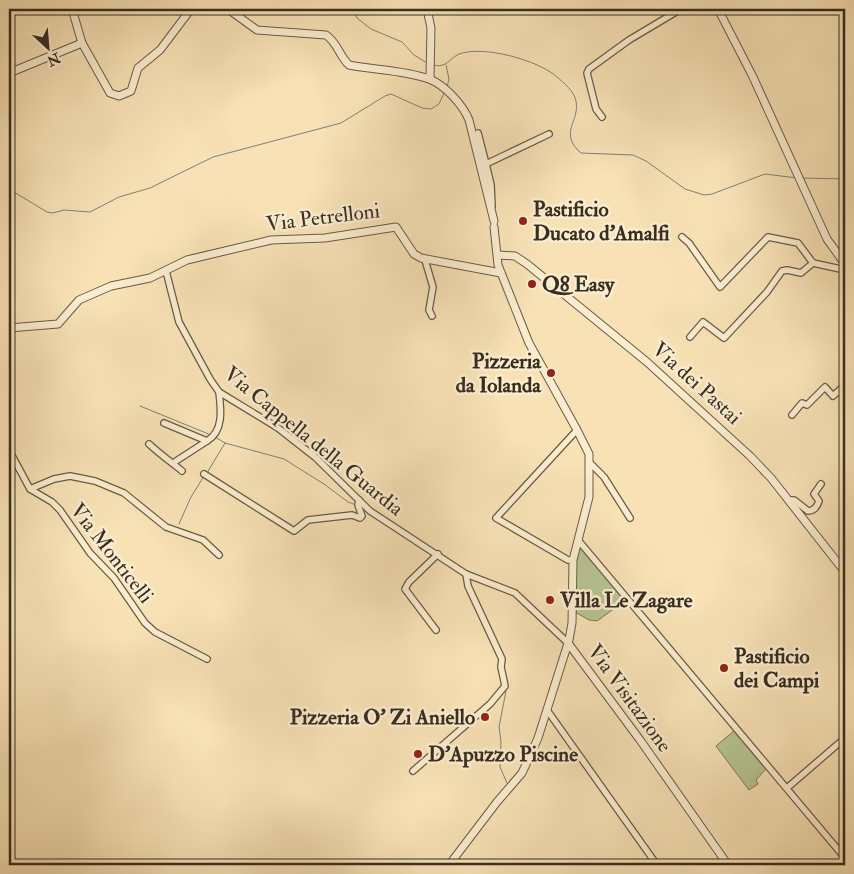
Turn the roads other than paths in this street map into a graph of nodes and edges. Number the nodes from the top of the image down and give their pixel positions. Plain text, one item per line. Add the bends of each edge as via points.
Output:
1 (72, 9) edge
2 (190, 9) edge
3 (228, 9) edge
4 (427, 9) edge
5 (681, 9) edge
6 (718, 9) edge
7 (82, 43) junction
8 (74, 47) junction
9 (86, 53) junction
10 (9, 73) edge
11 (430, 79) junction
12 (602, 117) dead end
13 (478, 133) dead end
14 (549, 134) dead end
15 (486, 164) junction
16 (490, 211) junction
17 (682, 237) dead end
18 (498, 255) junction
19 (425, 260) junction
20 (813, 263) junction
21 (845, 264) edge
22 (845, 270) edge
23 (166, 271) junction
24 (501, 273) junction
25 (432, 316) dead end
26 (9, 328) edge
27 (690, 337) dead end
28 (845, 385) edge
29 (220, 392) junction
30 (792, 415) dead end
31 (164, 423) dead end
32 (578, 430) junction
33 (212, 438) junction
34 (149, 444) dead end
35 (9, 450) edge
36 (589, 462) junction
37 (174, 463) junction
38 (182, 471) dead end
39 (204, 474) dead end
40 (821, 484) dead end
41 (30, 489) junction
42 (788, 500) junction
43 (358, 504) junction
44 (630, 518) dead end
45 (578, 540) junction
46 (219, 554) dead end
47 (435, 556) junction
48 (573, 560) junction
49 (845, 572) edge
50 (466, 574) junction
51 (436, 630) dead end
52 (568, 643) junction
53 (208, 659) dead end
54 (547, 710) junction
55 (845, 738) edge
56 (413, 772) dead end
57 (787, 788) junction
58 (845, 858) edge
59 (449, 865) edge
60 (657, 865) edge
61 (728, 865) edge

1 - 7 street
2 - 9 street via 160,50 138,68 134,87 127,94 110,93
3 - 11 street via 257,30 326,35 333,40 348,65
4 - 11 street via 431,28
5 - 12 street via 629,40 589,70 593,101
6 - 21 street via 754,77 827,239
7 - 8 street
7 - 9 street
8 - 9 street
8 - 10 street
11 - 16 street, Via Visitazione via 464,108 485,177
13 - 15 street
14 - 15 street
15 - 16 street via 493,198
16 - 18 street, Via Visitazione
17 - 20 street via 720,287 768,236 798,243
18 - 24 street, Via Visitazione
18 - 42 street, Via dei Pastai via 515,256 527,264 647,362 744,450
19 - 23 street, Via Petrelloni via 414,254 396,227 388,227 325,238 250,244 187,260
19 - 24 street
19 - 25 street via 432,287 429,310
20 - 22 street
20 - 27 street via 801,273 782,271 724,338 703,322
23 - 26 street via 150,278 111,286 79,300 58,324
23 - 29 street, Via Cappella della Guardia via 179,322
24 - 32 street, Via Visitazione via 529,343
28 - 30 street via 833,396 825,387 807,404 802,403
29 - 33 street via 219,428
29 - 43 street, Via Cappella della Guardia via 278,428 315,457
31 - 33 street
32 - 36 street, Via Visitazione via 589,454
32 - 48 street via 496,518
33 - 37 street
34 - 37 street via 167,462
35 - 41 street
36 - 44 street via 604,477
36 - 45 street, Via Visitazione via 589,497
37 - 38 street
39 - 43 street via 294,531 308,520 360,518
40 - 42 street via 814,494 819,501 817,507 811,511 794,500
41 - 46 street via 70,476 95,481 124,493 166,527 203,540
41 - 53 street, Via Monticelli via 60,510 145,623 155,632
42 - 49 street, Via dei Pastai
43 - 47 street, Via Cappella della Guardia
45 - 48 street, Via Visitazione
45 - 57 street
47 - 50 street, Via Cappella della Guardia
47 - 51 street via 405,589
48 - 52 street, Via Visitazione via 572,623
50 - 52 street, Via Cappella della Guardia via 515,593
50 - 56 street via 468,586 502,659 505,686 490,704
52 - 54 street
52 - 61 street, Via Visitazione
54 - 59 street via 522,773
54 - 60 street
55 - 57 street
57 - 58 street

